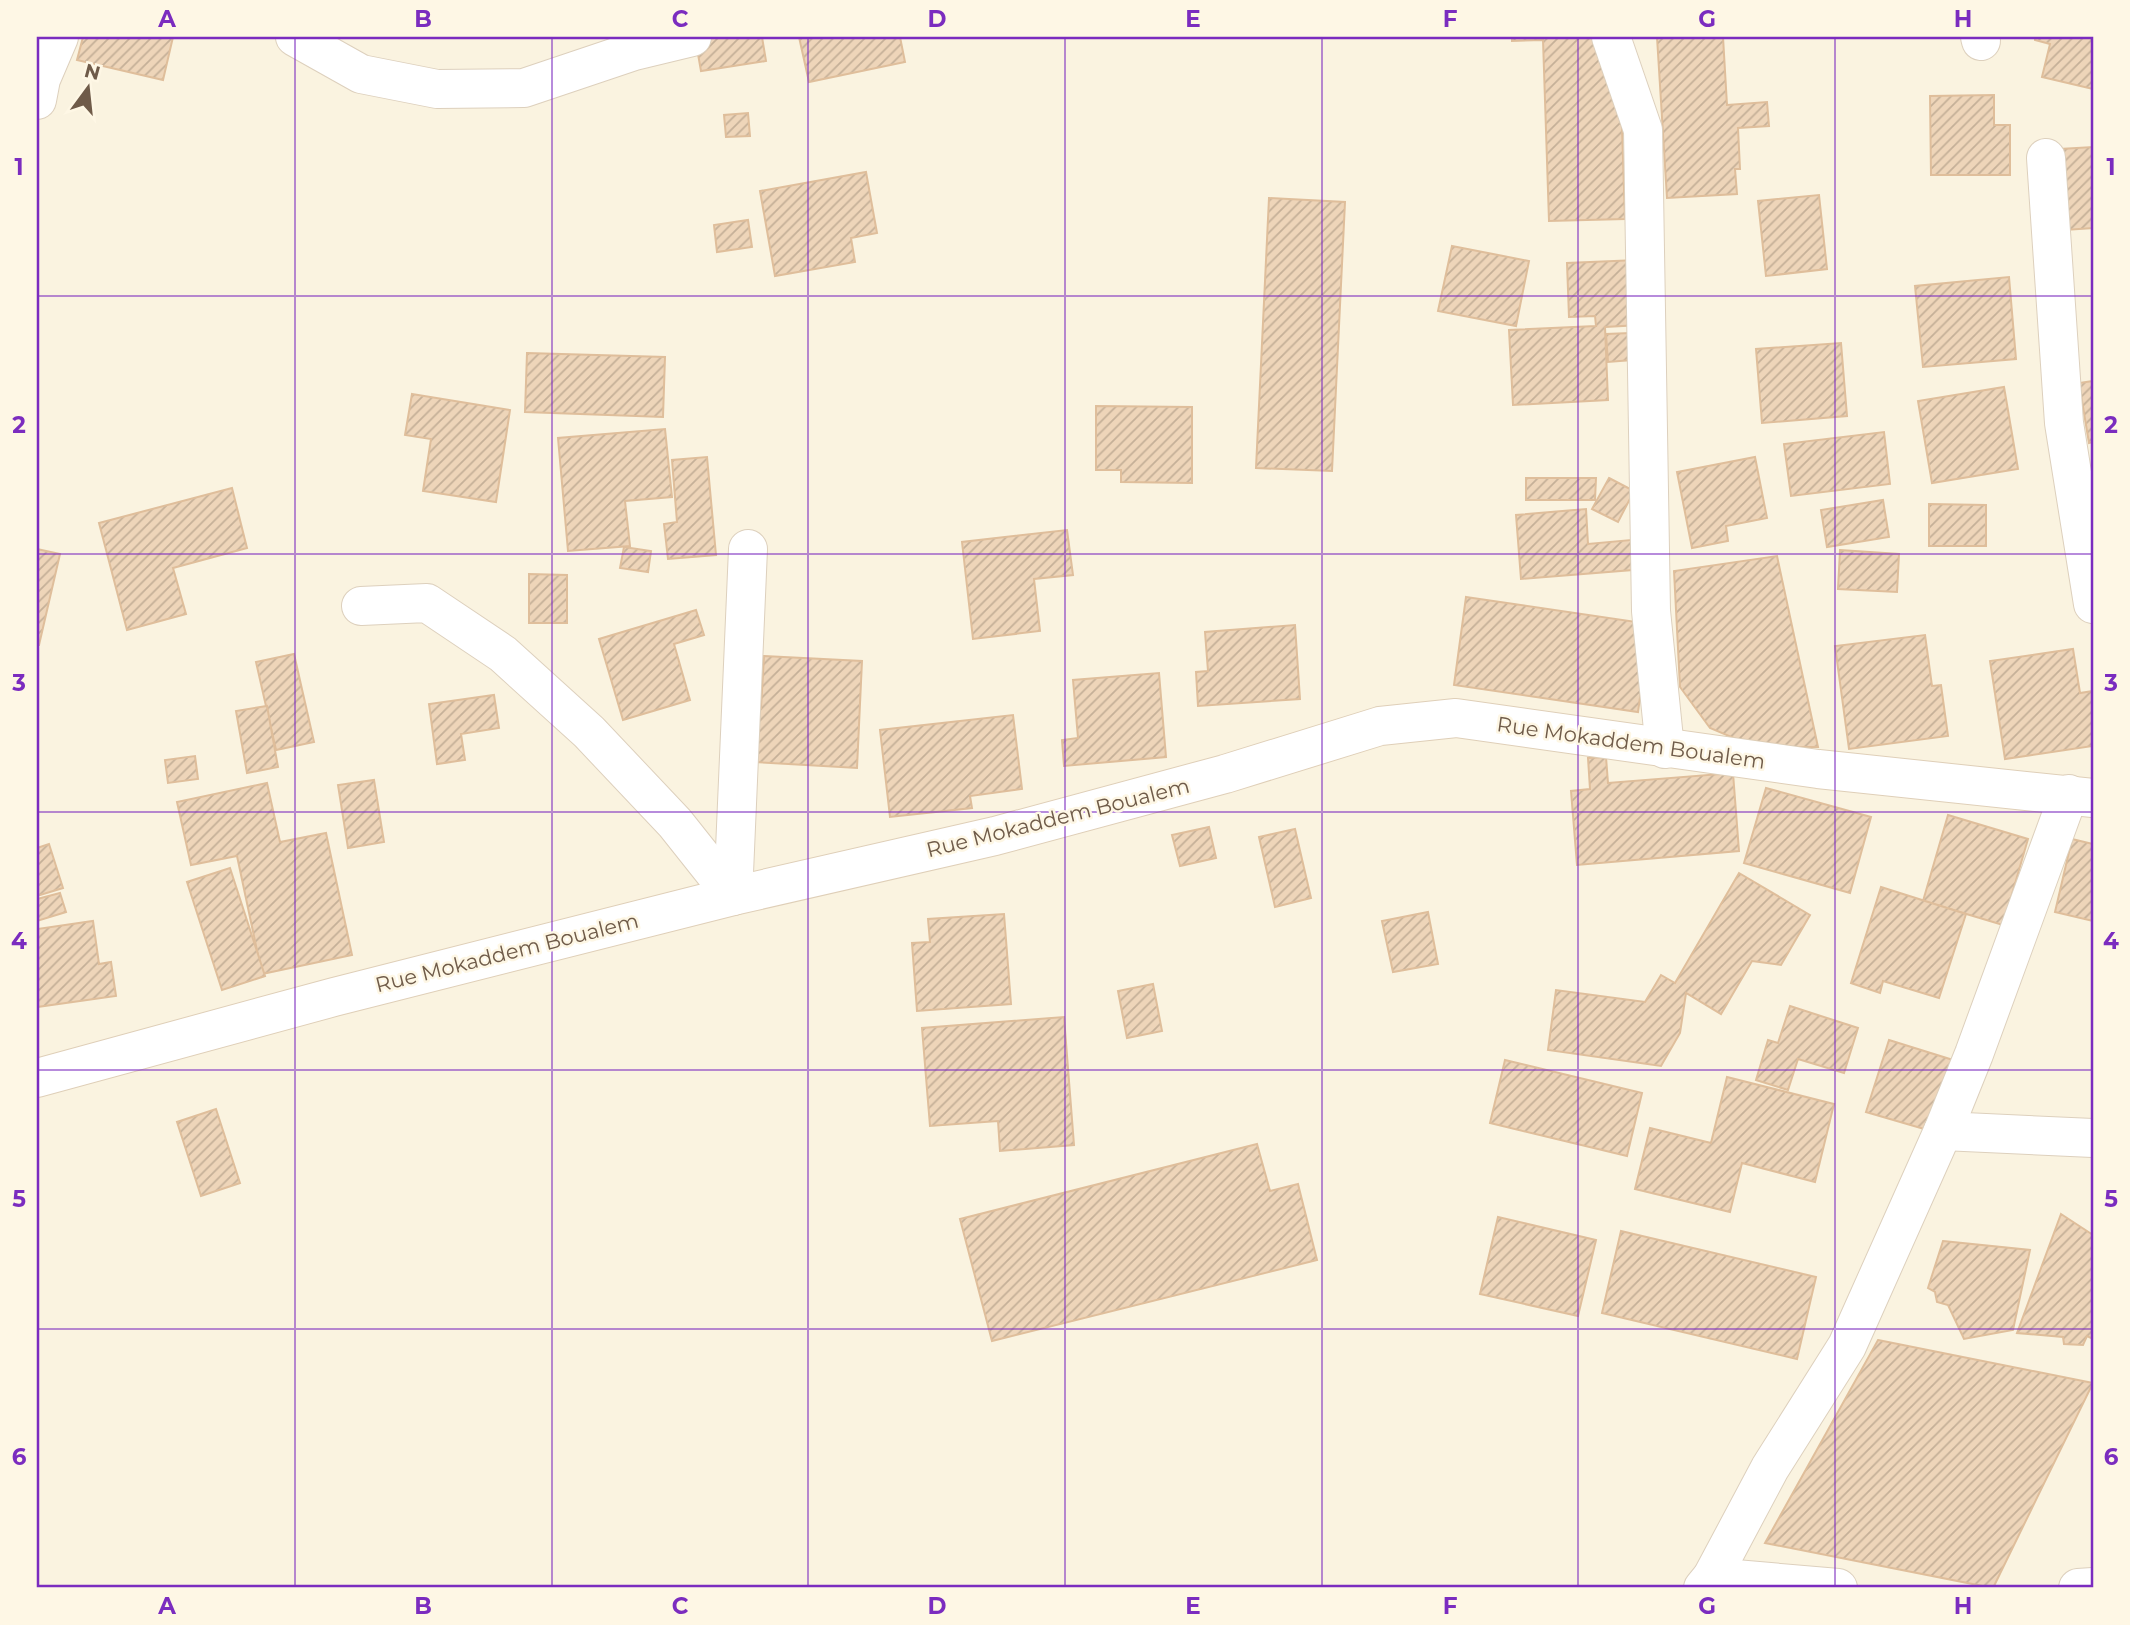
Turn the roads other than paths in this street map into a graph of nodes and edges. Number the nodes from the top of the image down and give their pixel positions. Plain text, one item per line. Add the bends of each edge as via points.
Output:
1 (59, 37) edge
2 (295, 37) edge
3 (692, 37) edge
4 (1611, 37) edge
5 (38, 85) edge
6 (2046, 158) dead end
7 (748, 549) dead end
8 (2093, 604) edge
9 (361, 606) dead end
10 (1665, 749) junction
11 (2081, 796) edge
12 (733, 897) junction
13 (37, 1079) edge
14 (1942, 1131) junction
15 (2093, 1138) edge
16 (1708, 1583) edge
17 (2093, 1587) edge
18 (1838, 1588) edge
19 (2078, 1588) edge

1 - 5 street
2 - 3 street via 361,74 437,89 524,88
4 - 10 street via 1643,130 1651,611
6 - 8 street via 2064,424
7 - 12 street
9 - 12 street via 427,603 503,654 589,732 666,813
10 - 11 street, Rue Mokaddem Boualem
10 - 12 street, Rue Mokaddem Boualem via 1456,718 1380,726 1225,774 1007,832
11 - 14 street
12 - 13 street, Rue Mokaddem Boualem via 334,997
14 - 15 street
14 - 16 street via 1847,1346 1770,1468
16 - 18 street
17 - 19 street

